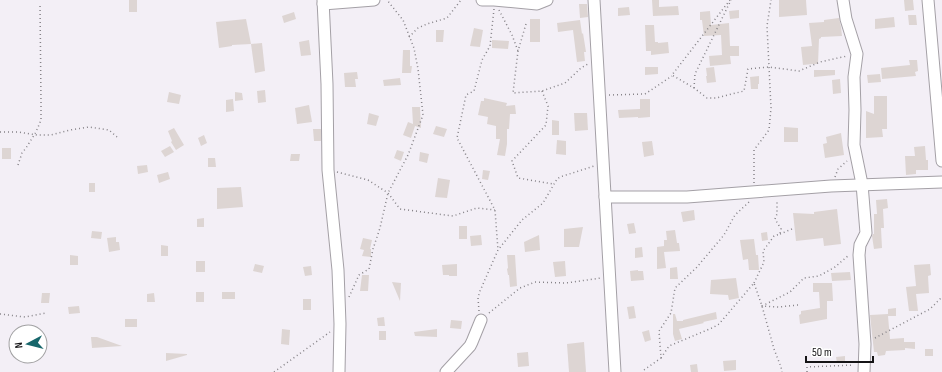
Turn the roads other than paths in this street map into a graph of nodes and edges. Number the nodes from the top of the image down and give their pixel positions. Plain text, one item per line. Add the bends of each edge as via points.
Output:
1 (374, 0) edge
2 (482, 0) edge
3 (494, 0) edge
4 (547, 0) edge
5 (594, 0) edge
6 (843, 0) edge
7 (928, 0) edge
8 (323, 2) edge
9 (942, 161) edge
10 (942, 182) edge
11 (862, 184) junction
12 (605, 197) junction
13 (481, 320) road end
14 (864, 368) edge
15 (339, 372) edge
16 (446, 372) edge
17 (615, 372) edge

1 - 8 street
2 - 3 street
3 - 4 street via 537,4
5 - 12 street
6 - 11 street via 857,54 854,77 854,145
7 - 9 street
8 - 15 street via 328,170 338,270
10 - 11 street
11 - 12 street via 687,197
11 - 14 street via 866,233 860,245 859,255 865,344
12 - 17 street
13 - 16 street via 470,346

